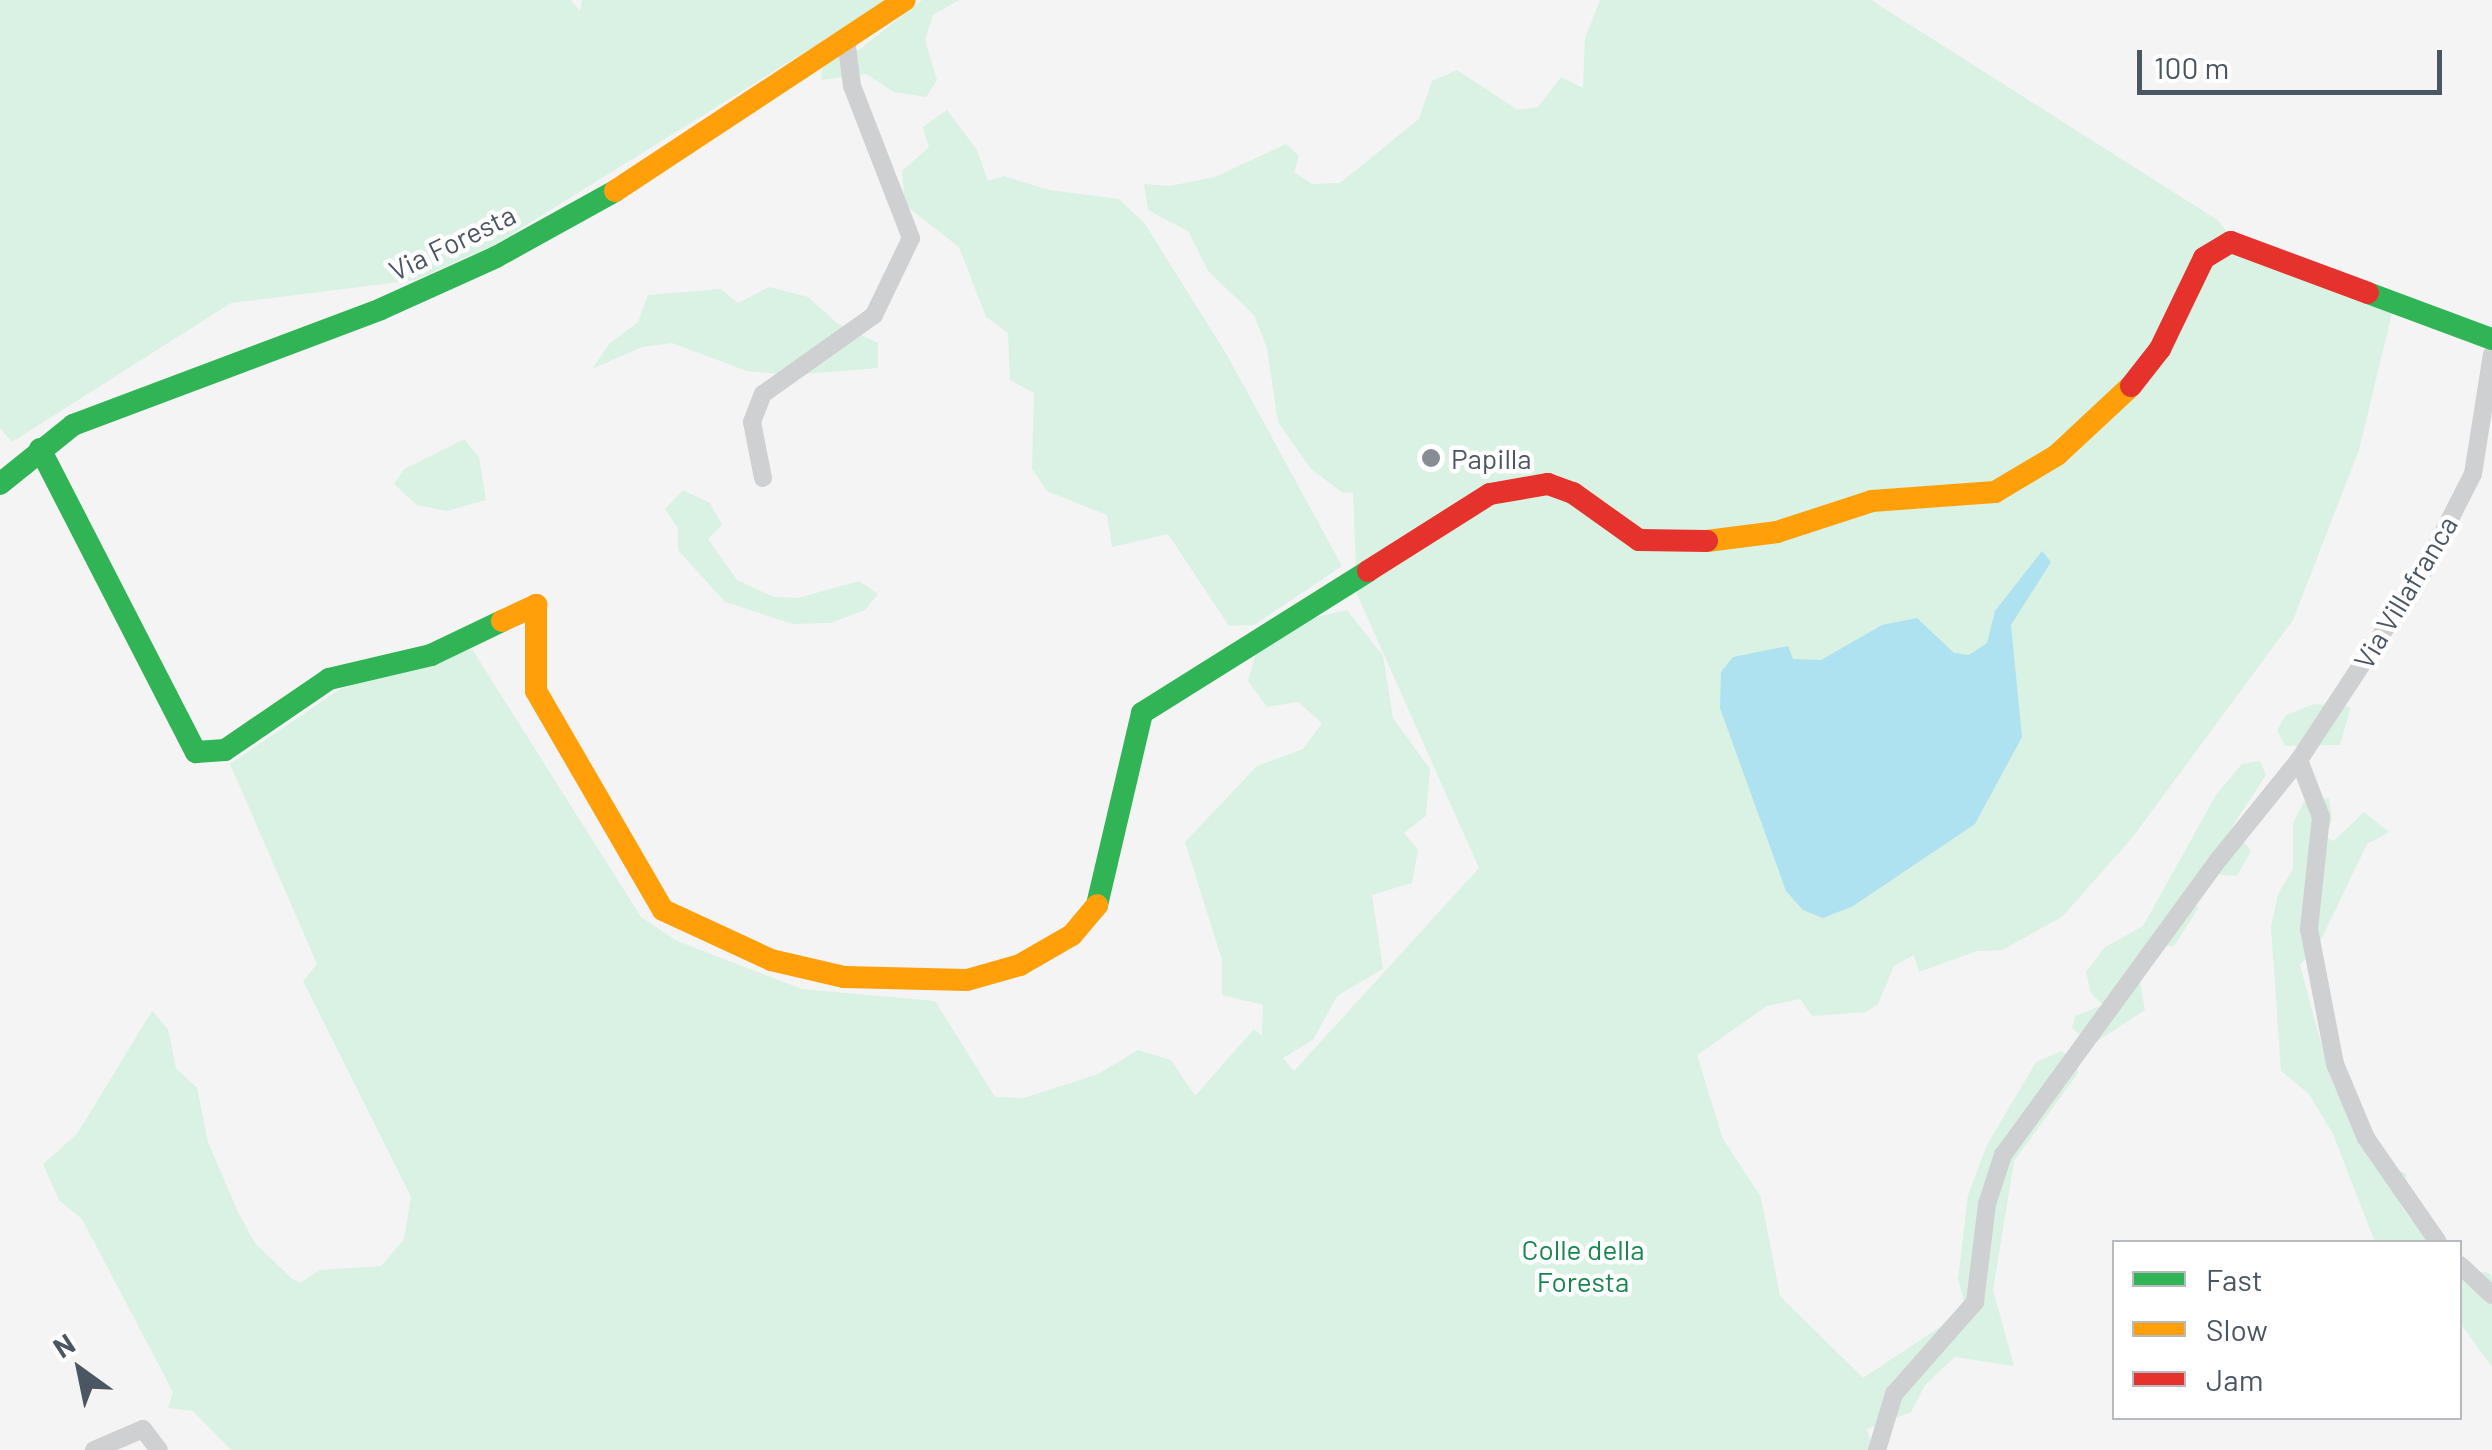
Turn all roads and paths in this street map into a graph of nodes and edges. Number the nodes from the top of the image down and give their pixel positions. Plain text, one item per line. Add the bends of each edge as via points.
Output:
1 (906, 0) edge
2 (846, 38) junction
3 (2492, 339) edge
4 (2492, 354) edge
5 (40, 449) junction
6 (763, 478) dead end
7 (0, 484) edge
8 (2299, 760) junction
9 (2437, 1240) edge
10 (2462, 1267) edge
11 (2492, 1295) edge
12 (94, 1450) edge
13 (159, 1450) edge
14 (1877, 1450) edge

1 - 2 street, Via Foresta
2 - 5 street, Via Foresta via 668,161 496,257 381,309 114,406
2 - 6 street via 852,86 911,238 874,315 762,394 752,422
3 - 5 street via 2230,242 2204,258 2160,349 2113,410 1995,492 1872,500 1777,532 1680,545 1638,540 1573,493 1548,484 1490,494 1142,712 1094,913 1072,936 1020,965 967,980 844,977 771,960 663,910 536,691 536,604 432,655 329,679 225,750 196,752
4 - 8 street, Via Villafranca via 2473,474 2424,570
5 - 7 street, Via Foresta
8 - 9 street via 2321,817 2308,928 2335,1064 2366,1138
8 - 14 street, Via Villafranca via 2003,1156 1987,1204 1975,1302 1894,1394
10 - 11 street
12 - 13 street via 143,1429

